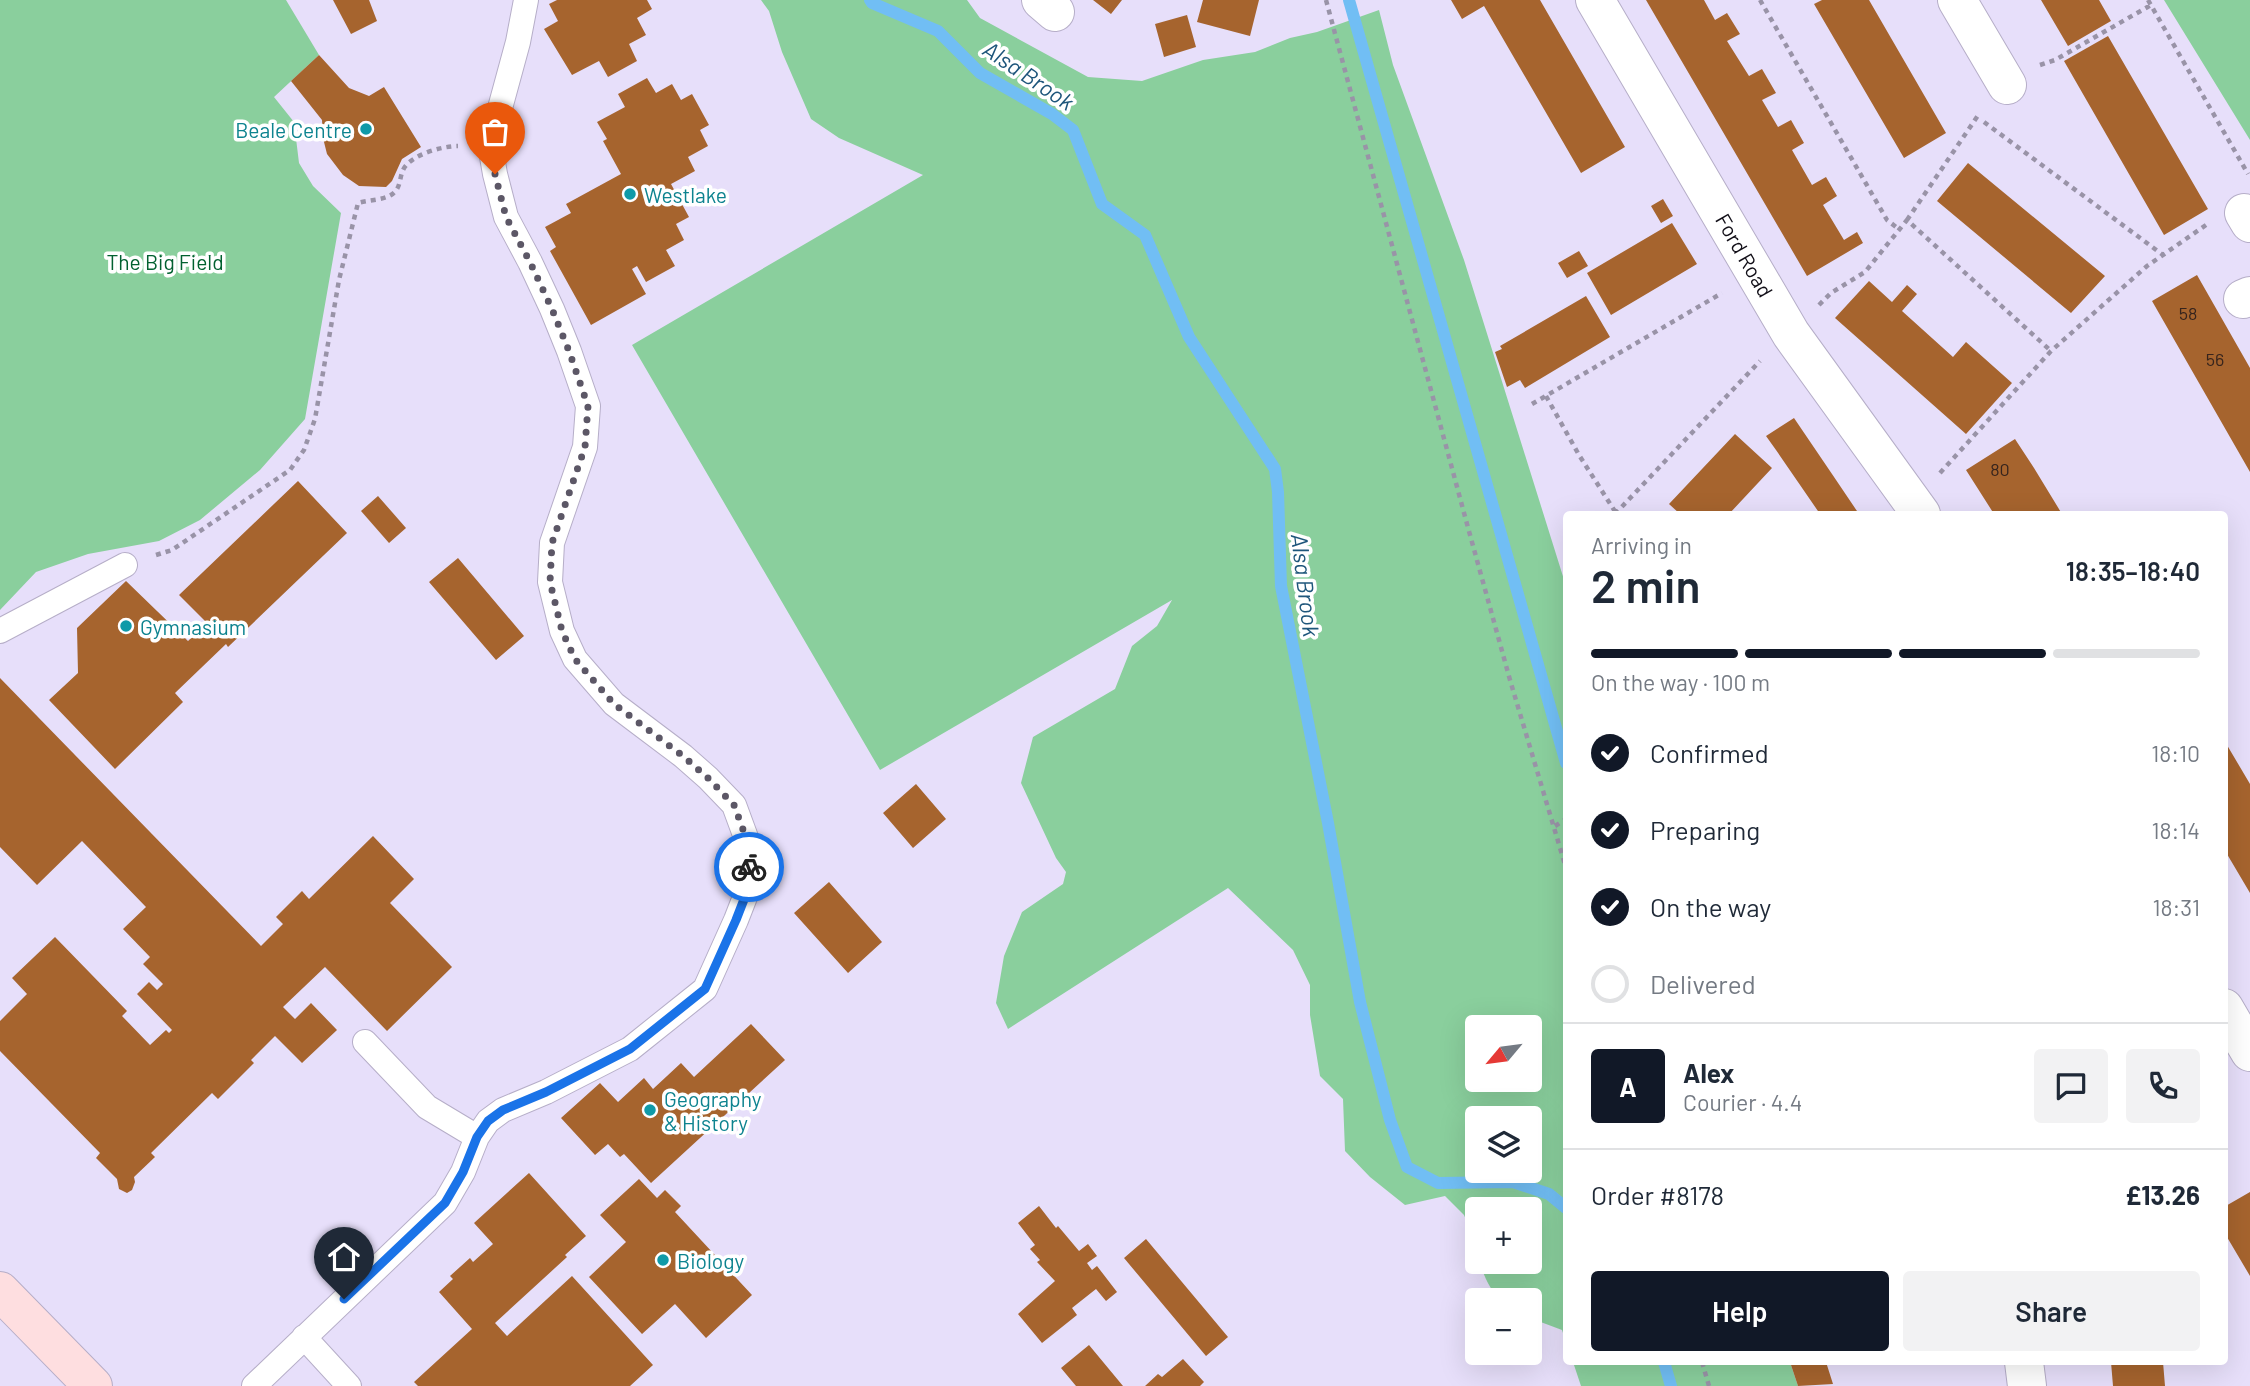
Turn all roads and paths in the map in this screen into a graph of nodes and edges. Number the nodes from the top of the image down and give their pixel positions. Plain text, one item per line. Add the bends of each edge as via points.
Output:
1 (506, 0) edge
2 (526, 0) edge
3 (1326, 0) edge
4 (1595, 0) edge
5 (1760, 0) edge
6 (1957, 0) edge
7 (2148, 0) edge
8 (518, 43) junction
9 (2007, 85) dead end
10 (1979, 117) dead end
11 (490, 145) junction
12 (2248, 204) edge
13 (1900, 230) junction
14 (2163, 255) junction
15 (1756, 274) junction
16 (1791, 334) junction
17 (2050, 351) junction
18 (1546, 396) junction
19 (1532, 404) dead end
20 (1916, 507) edge
21 (1613, 511) edge
22 (1618, 511) edge
23 (125, 565) joint
24 (0, 631) edge
25 (1563, 821) edge
26 (1555, 826) junction
27 (1563, 857) edge
28 (2228, 1015) edge
29 (365, 1042) dead end
30 (2250, 1052) edge
31 (477, 1137) junction
32 (0, 1291) edge
33 (304, 1337) junction
34 (1703, 1365) edge
35 (2024, 1365) edge
36 (93, 1386) edge
37 (254, 1386) edge
38 (349, 1386) edge
39 (1709, 1386) edge
40 (2027, 1386) edge

1 - 8 lane
2 - 8 lane
3 - 26 path via 1477,563
4 - 15 street, Ford Road
5 - 13 path via 1887,220
6 - 9 street
7 - 12 path
8 - 11 lane
10 - 14 path
11 - 23 path via 448,146 414,159 391,195 358,202 315,419 304,450 289,470 172,550
11 - 31 lane via 506,217 552,309 588,406 585,447 552,543 550,582 562,631 575,659 614,704 683,756 734,805 748,843 750,884 705,989 630,1049 503,1110
12 - 14 path via 2223,213
13 - 16 path via 1865,272 1831,293
13 - 17 path via 1908,220
14 - 17 path
15 - 16 street, Ford Road
15 - 18 path
16 - 20 street, Ford Road
16 - 22 path via 1750,370
17 - 20 path
18 - 19 path
18 - 21 path
23 - 24 lane
25 - 26 path
26 - 27 path
28 - 30 street
29 - 31 lane via 428,1107
31 - 33 lane via 445,1203
32 - 36 street
33 - 37 lane
33 - 38 lane
34 - 39 path
35 - 40 street

